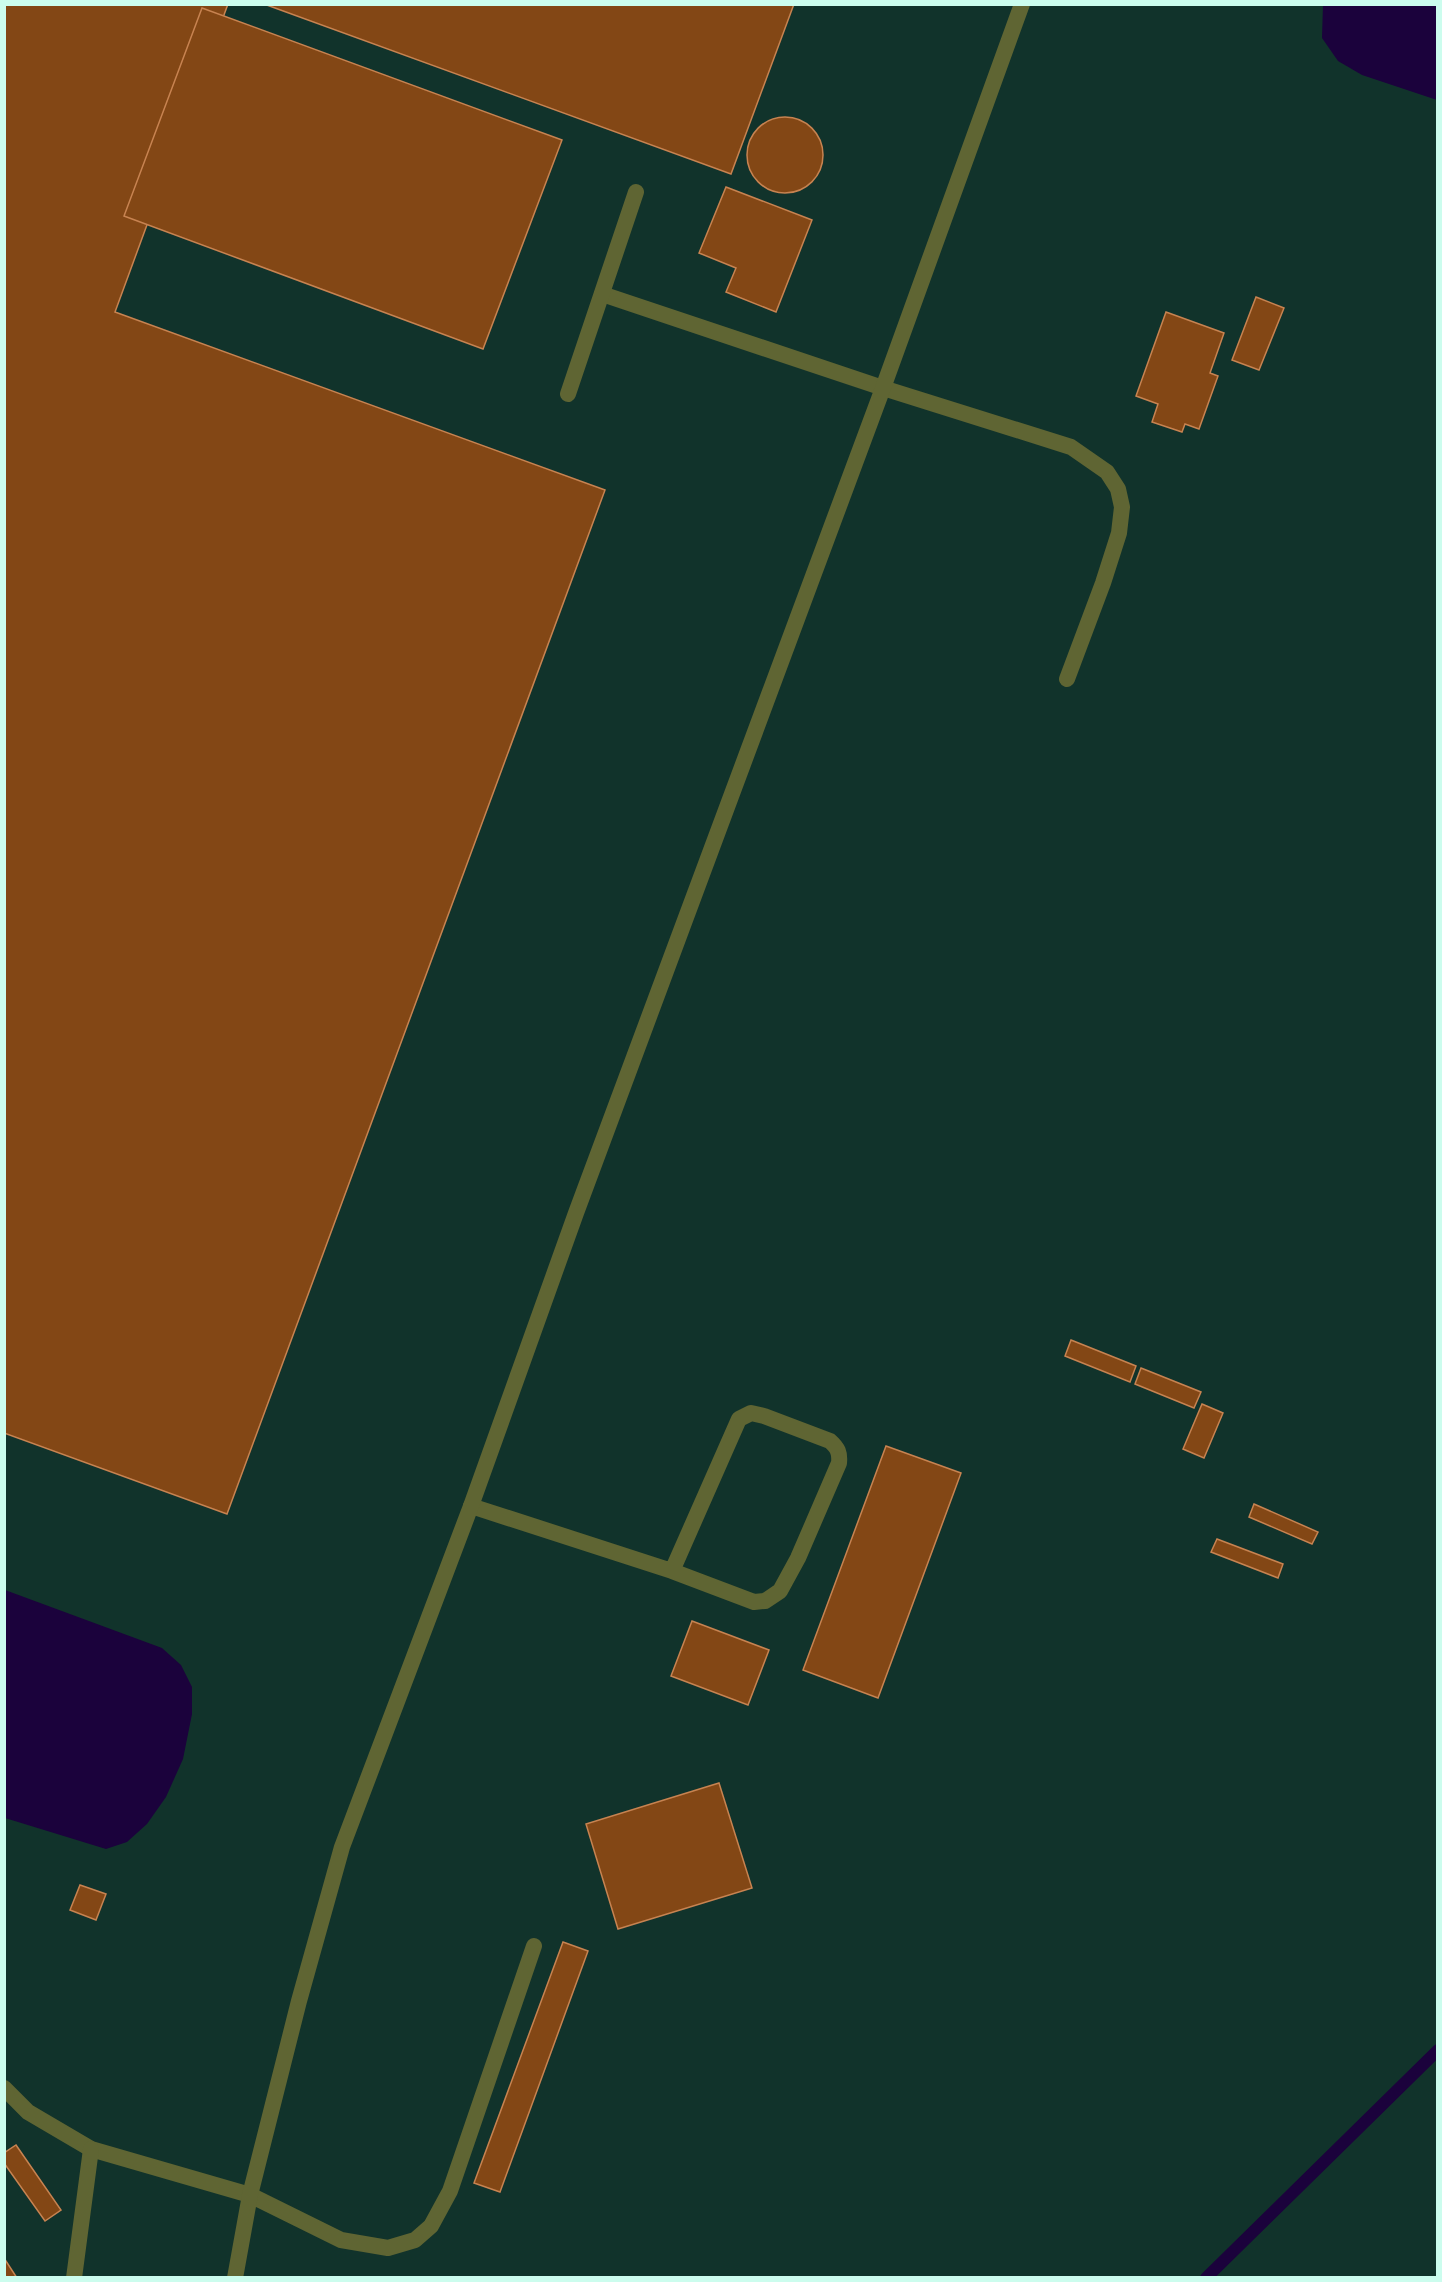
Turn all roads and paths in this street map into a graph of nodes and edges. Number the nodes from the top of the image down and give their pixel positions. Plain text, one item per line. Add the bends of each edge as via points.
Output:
1 (1022, 4) edge
2 (636, 192) dead end
3 (602, 294) junction
4 (883, 388) junction
5 (568, 394) dead end
6 (1067, 679) dead end
7 (471, 1506) junction
8 (672, 1571) junction
9 (534, 1946) dead end
10 (4, 2088) edge
11 (91, 2149) junction
12 (250, 2195) junction
13 (74, 2277) edge
14 (235, 2277) edge

1 - 4 street
2 - 3 street
3 - 4 street
3 - 5 street
4 - 6 street via 1071,447 1107,472 1118,489 1122,507 1119,533
4 - 7 street
7 - 8 street
7 - 12 street via 342,1846
8 - 8 street via 739,1419 751,1413 764,1416 835,1445 840,1453 839,1463 798,1558 773,1597 754,1602
9 - 12 street via 450,2191 431,2226 415,2240 388,2248 341,2240
10 - 11 street via 28,2112
11 - 12 street
11 - 13 street
12 - 14 street

